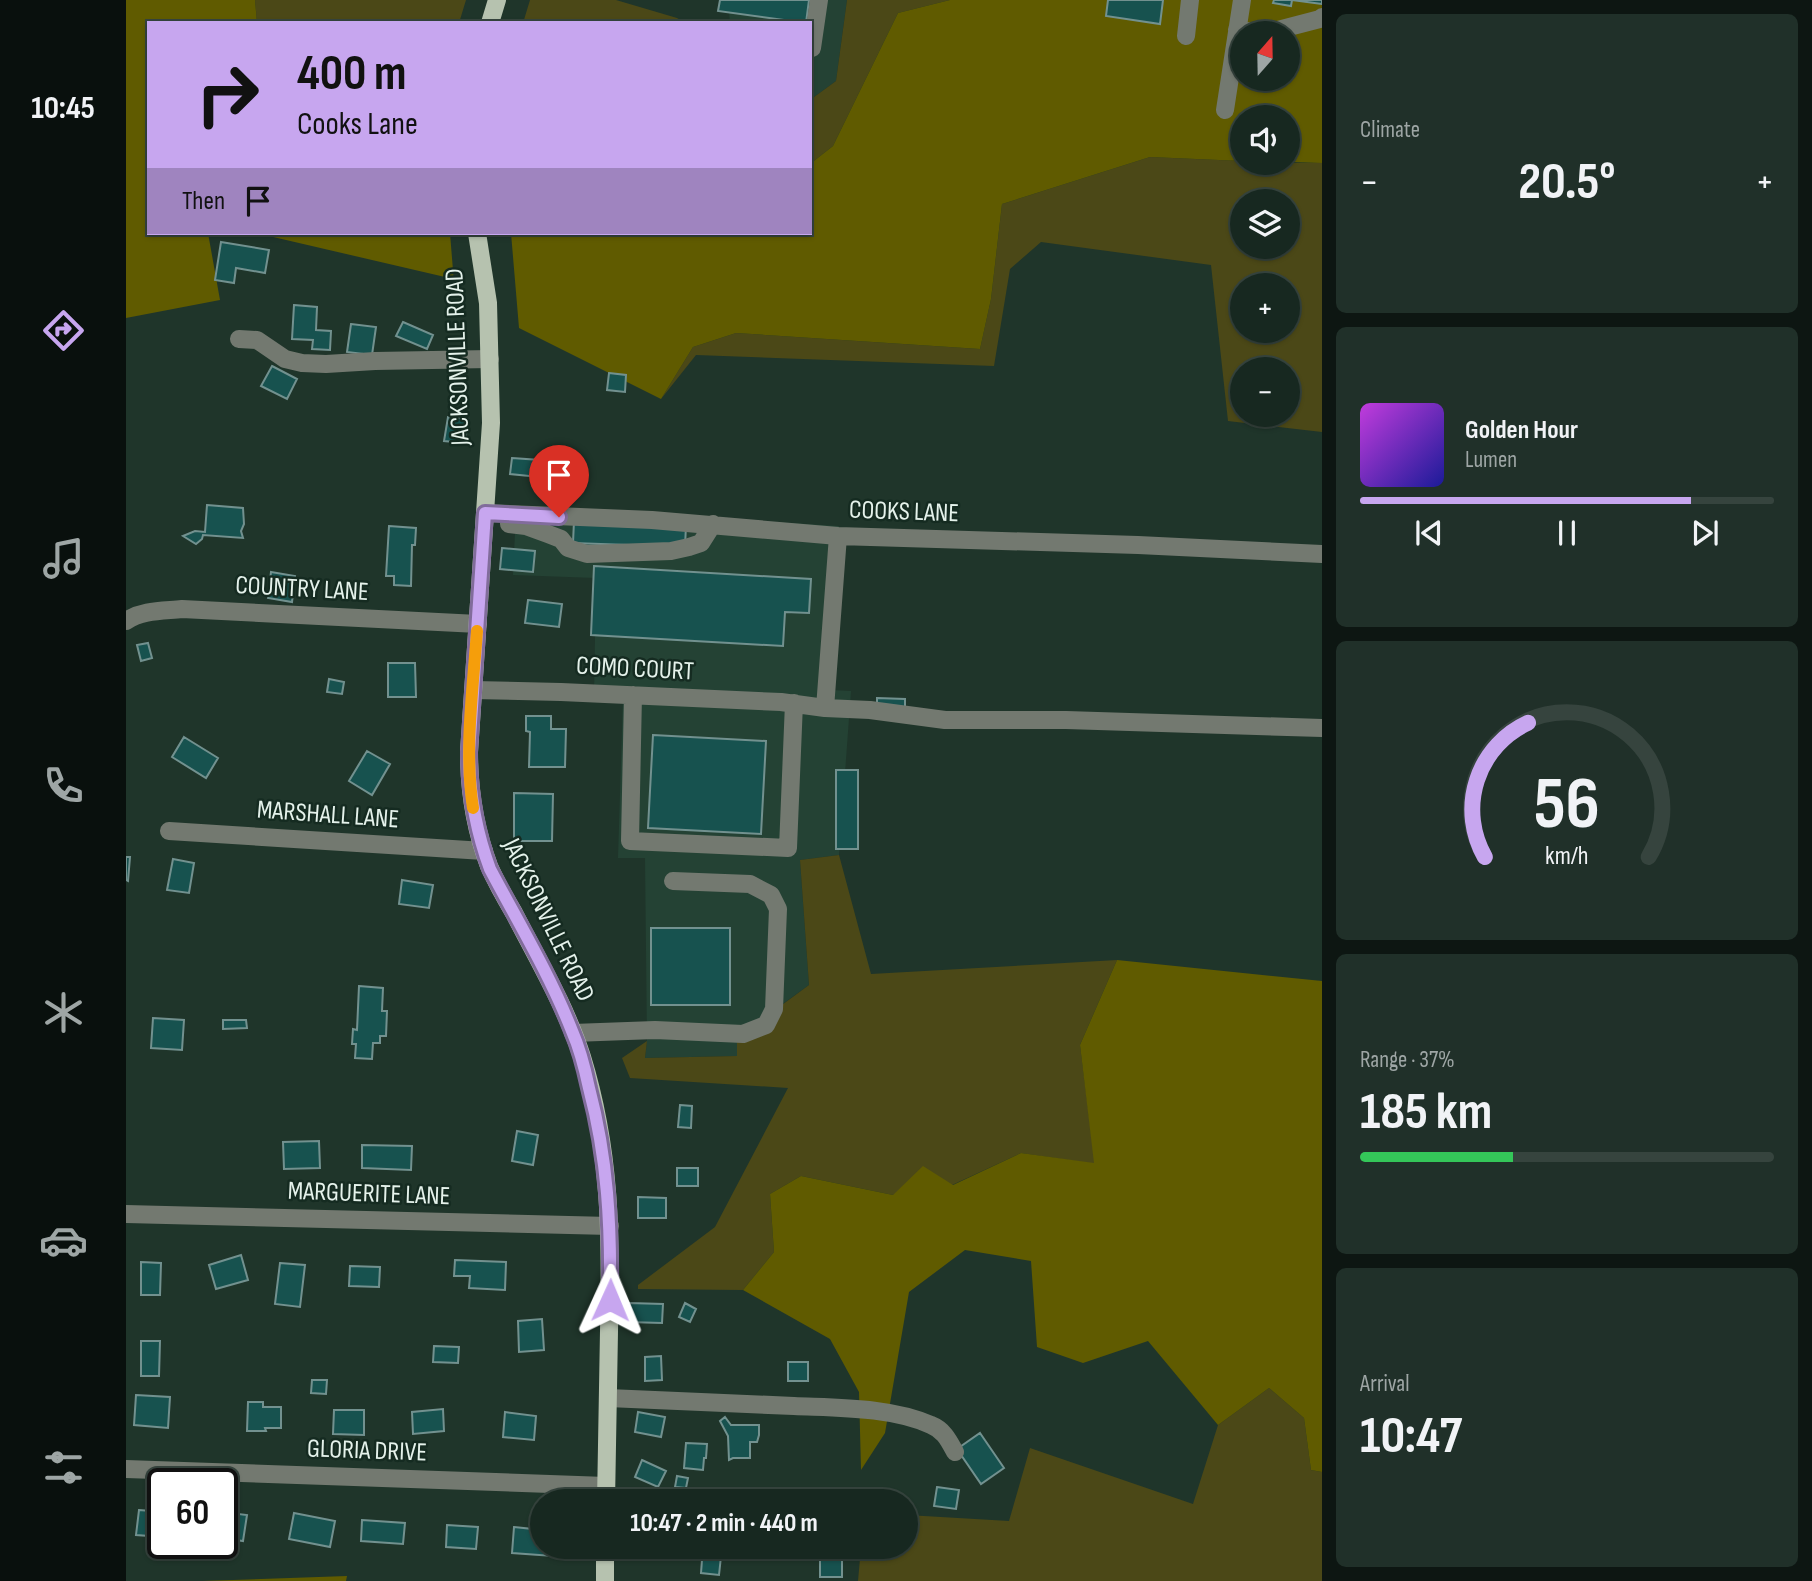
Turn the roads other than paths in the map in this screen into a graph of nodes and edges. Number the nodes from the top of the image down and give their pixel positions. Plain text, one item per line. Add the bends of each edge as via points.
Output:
1 (497, 0) edge
2 (819, 0) edge
3 (1190, 0) edge
4 (1242, 0) edge
5 (1322, 17) edge
6 (491, 21) edge
7 (1238, 21) edge
8 (1300, 24) edge
9 (1186, 36) dead end
10 (812, 48) edge
11 (1230, 77) edge
12 (1225, 110) dead end
13 (477, 235) edge
14 (239, 339) dead end
15 (490, 359) junction
16 (485, 517) junction
17 (713, 524) junction
18 (838, 536) junction
19 (1322, 554) edge
20 (126, 621) edge
21 (478, 624) junction
22 (473, 690) junction
23 (633, 695) junction
24 (794, 703) junction
25 (825, 708) junction
26 (1322, 728) edge
27 (169, 831) dead end
28 (484, 851) junction
29 (673, 881) dead end
30 (573, 1033) junction
31 (126, 1213) edge
32 (610, 1226) junction
33 (608, 1398) junction
34 (955, 1452) dead end
35 (126, 1469) edge
36 (606, 1489) edge
37 (530, 1490) edge
38 (605, 1559) edge
39 (605, 1581) edge

1 - 6 main road
2 - 10 street
3 - 9 street
4 - 7 street
5 - 8 street
11 - 12 street
13 - 15 main road, JACKSONVILLE ROAD via 488,303
14 - 15 street via 257,340 285,359 302,363
15 - 16 main road, JACKSONVILLE ROAD
16 - 17 street, COOKS LANE
16 - 17 street via 526,526 587,554 689,547 701,543
16 - 21 main road, JACKSONVILLE ROAD
17 - 18 street, COOKS LANE
18 - 19 street, COOKS LANE
18 - 25 street
20 - 21 street, COUNTRY LANE via 150,612 182,609
21 - 22 main road, JACKSONVILLE ROAD
22 - 23 street, COMO COURT
22 - 28 main road, JACKSONVILLE ROAD via 469,779
23 - 24 street, COMO COURT
23 - 24 street via 630,841 789,848
24 - 25 street, COMO COURT
25 - 26 street, COMO COURT via 945,720
27 - 28 street, MARSHALL LANE
28 - 30 main road, JACKSONVILLE ROAD
29 - 30 street via 750,884 771,895 778,909 774,1009 766,1025 743,1034
30 - 32 main road, JACKSONVILLE ROAD via 600,1135
31 - 32 street, MARGUERITE LANE
32 - 33 main road, JACKSONVILLE ROAD
33 - 34 street via 874,1411 934,1426 946,1435
33 - 36 main road, JACKSONVILLE ROAD
35 - 37 street, GLORIA DRIVE
38 - 39 main road

